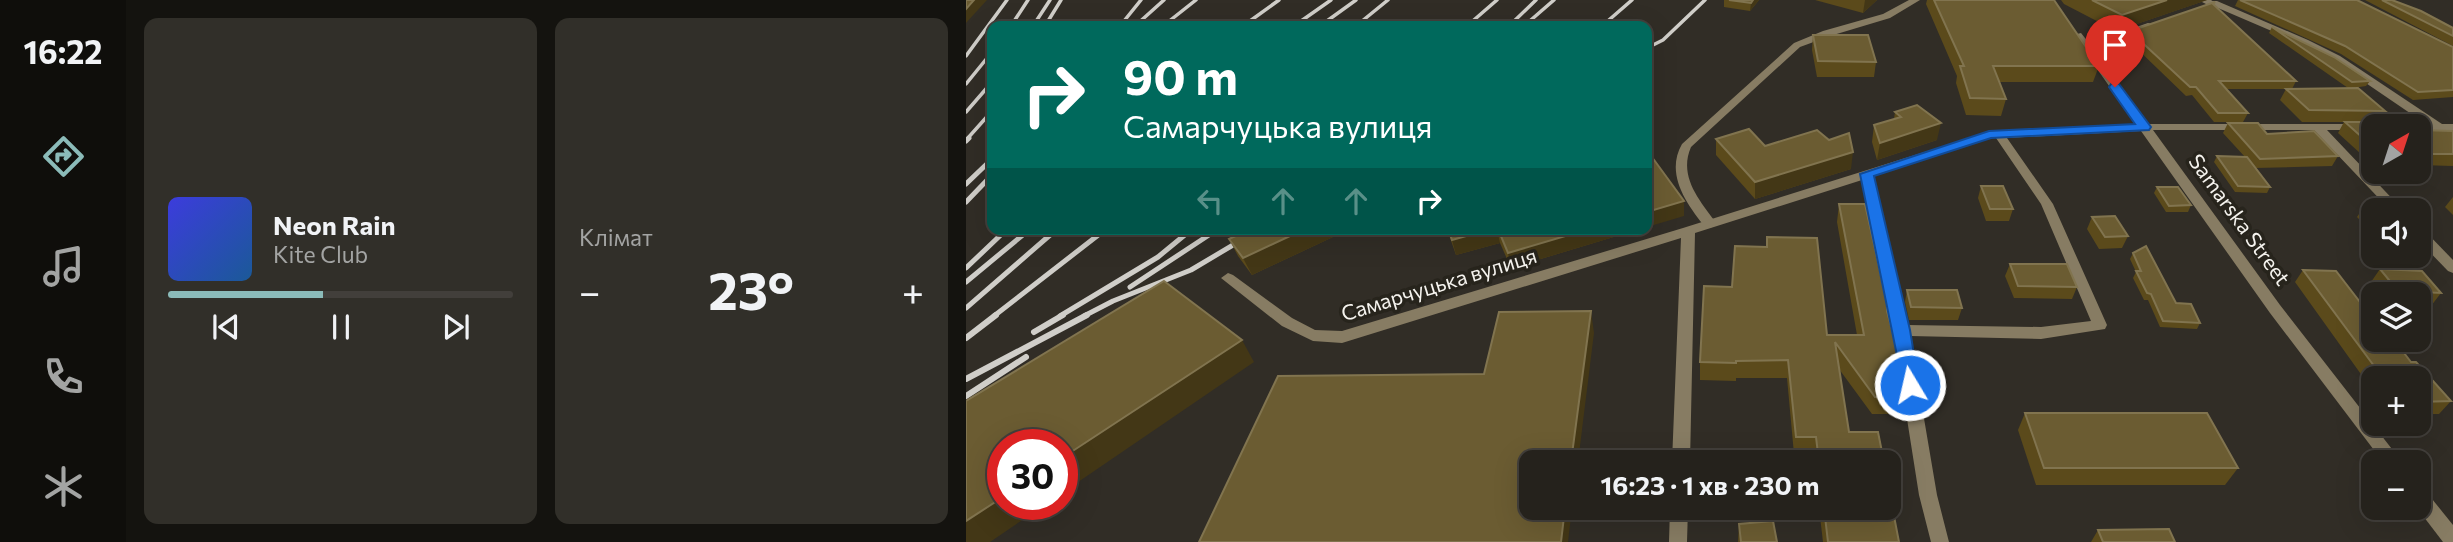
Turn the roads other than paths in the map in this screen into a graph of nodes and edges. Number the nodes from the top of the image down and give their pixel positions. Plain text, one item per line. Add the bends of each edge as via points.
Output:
1 (1915, 0) edge
2 (2213, 2) edge
3 (2196, 9) edge
4 (2066, 19) edge
5 (2159, 22) edge
6 (2086, 47) junction
7 (2144, 127) junction
8 (2317, 127) junction
9 (2361, 127) edge
10 (2431, 127) edge
11 (2439, 127) junction
12 (2453, 127) edge
13 (1999, 134) junction
14 (1867, 174) junction
15 (2385, 198) edge
16 (1710, 225) junction
17 (1688, 232) junction
18 (2431, 245) edge
19 (2453, 268) edge
20 (1228, 278) dead end
21 (1901, 330) junction
22 (1681, 450) edge
23 (2384, 450) edge
24 (2431, 512) edge
25 (1679, 520) edge
26 (2453, 540) edge
27 (1678, 542) edge
28 (1940, 542) edge

1 - 16 street via 1884,19 1816,34 1797,45 1686,146 1681,154 1686,195
2 - 3 street
2 - 11 street via 2336,58
4 - 6 street, Samarska Street
5 - 6 street
6 - 7 street, Samarska Street
7 - 8 street, Самарчуцька вулиця
7 - 13 street, Самарчуцька вулиця
7 - 23 street, Samarska Street
8 - 9 street, Самарчуцька вулиця
8 - 15 street
10 - 11 street
11 - 12 street
13 - 14 street, Самарчуцька вулиця
13 - 21 street via 2047,204 2100,325 2041,333
14 - 16 street, Самарчуцька вулиця
14 - 21 street
16 - 17 street, Самарчуцька вулиця
17 - 20 street, Самарчуцька вулиця via 1342,337 1313,335 1287,322
17 - 22 street
18 - 19 street
21 - 28 street
24 - 26 street
25 - 27 street

